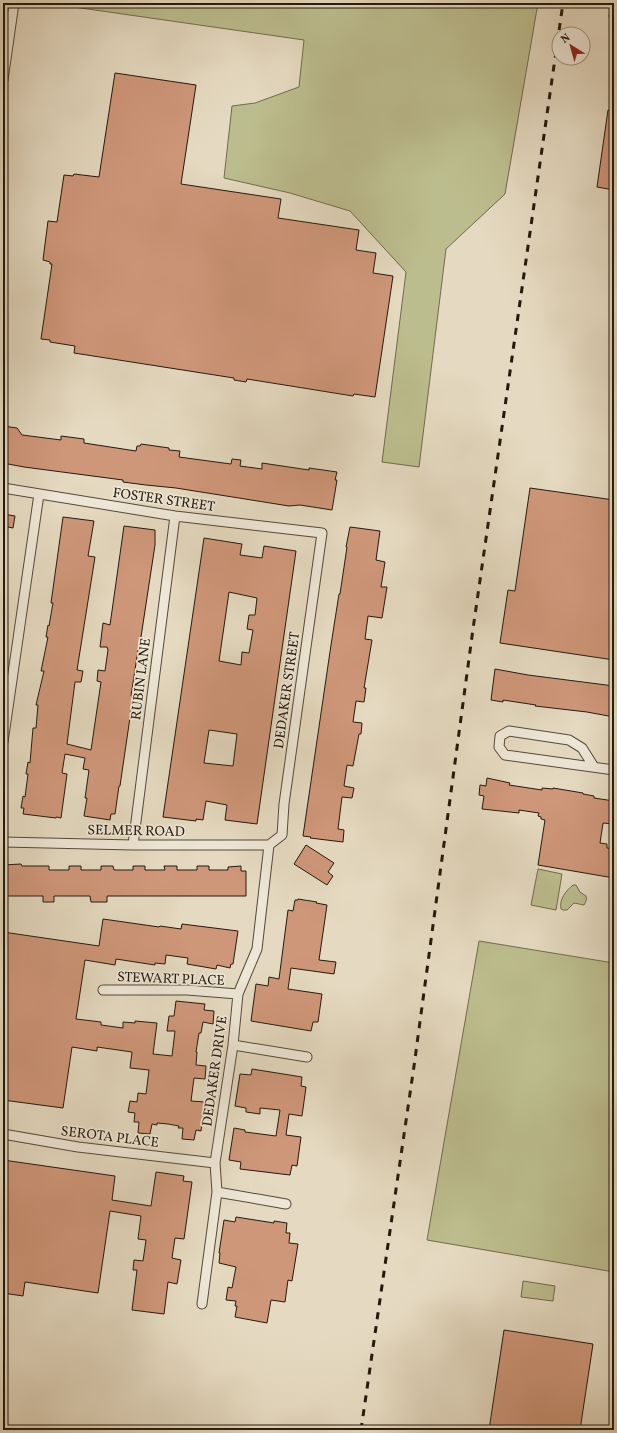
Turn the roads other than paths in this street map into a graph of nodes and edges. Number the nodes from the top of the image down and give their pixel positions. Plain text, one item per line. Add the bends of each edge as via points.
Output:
1 (14, 3) edge
2 (3, 80) edge
3 (3, 488) edge
4 (39, 494) junction
5 (175, 516) junction
6 (322, 534) joint
7 (3, 742) edge
8 (594, 767) junction
9 (614, 770) edge
10 (3, 842) edge
11 (133, 845) junction
12 (269, 845) junction
13 (103, 990) dead end
14 (238, 994) junction
15 (233, 1045) junction
16 (307, 1057) dead end
17 (3, 1134) edge
18 (215, 1163) junction
19 (217, 1192) junction
20 (286, 1204) dead end
21 (202, 1304) dead end

1 - 2 street
3 - 4 street, FOSTER STREET
4 - 5 street, FOSTER STREET
4 - 7 street
5 - 6 street, FOSTER STREET
5 - 11 street, RUBIN LANE
6 - 12 street, DEDAKER STREET via 284,804 282,835
8 - 8 street via 505,755 499,747 500,736 509,730 570,740 582,748
8 - 9 street
10 - 11 street, SELMER ROAD
11 - 12 street, SELMER ROAD
12 - 14 street, DEDAKER DRIVE via 257,949
13 - 14 street, STEWART PLACE via 187,990
14 - 15 street, DEDAKER DRIVE
15 - 16 street
15 - 18 street, DEDAKER DRIVE
17 - 18 street, SEROTA PLACE via 78,1148
18 - 19 street, DEDAKER DRIVE
19 - 20 street
19 - 21 street, DEDAKER DRIVE

